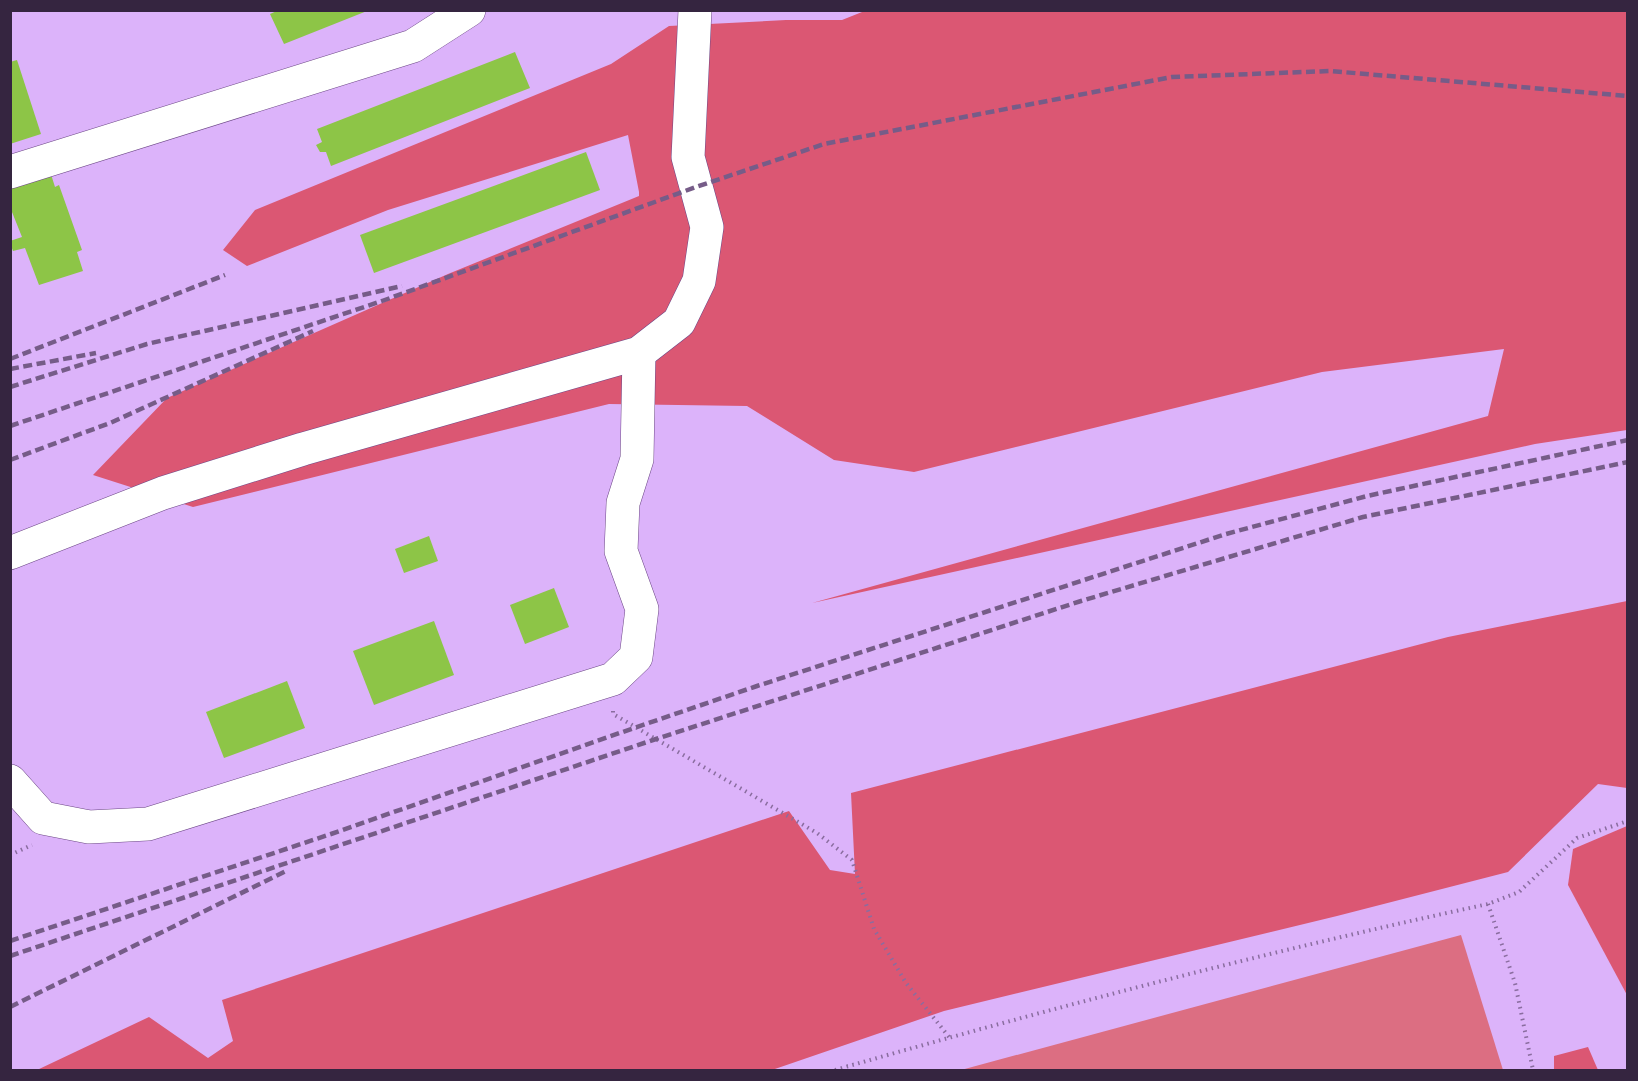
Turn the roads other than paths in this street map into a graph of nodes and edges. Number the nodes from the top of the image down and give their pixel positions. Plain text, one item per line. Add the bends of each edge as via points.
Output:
1 (469, 10) edge
2 (694, 10) edge
3 (10, 172) edge
4 (639, 354) junction
5 (10, 553) edge
6 (10, 781) edge

1 - 3 street via 413,46
2 - 4 street via 688,157 707,228 699,281 679,322
4 - 5 street via 174,489
4 - 6 street via 637,459 622,503 621,551 642,609 636,657 612,679 148,824 89,827 43,818

